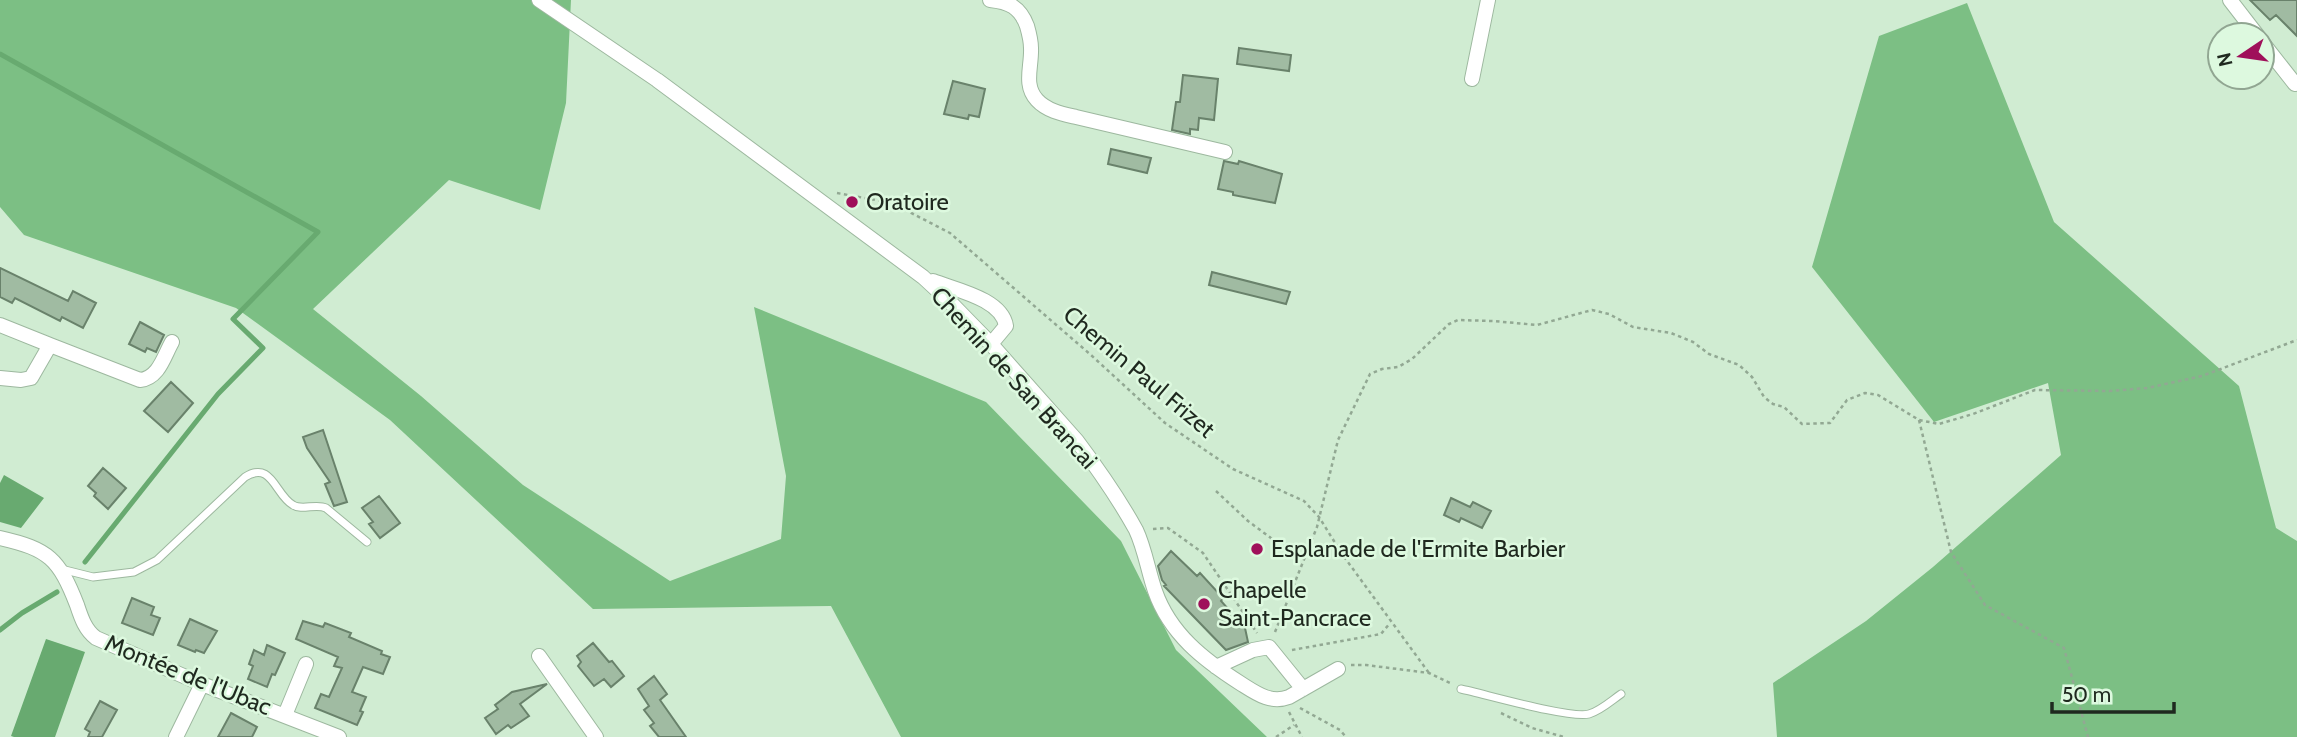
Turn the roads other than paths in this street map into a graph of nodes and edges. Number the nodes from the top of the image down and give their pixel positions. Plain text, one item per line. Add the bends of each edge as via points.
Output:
1 (539, 0) edge
2 (990, 0) edge
3 (1488, 0) edge
4 (2230, 0) edge
5 (2246, 21) edge
6 (2276, 60) edge
7 (1472, 79) dead end
8 (2295, 85) dead end
9 (1225, 152) dead end
10 (923, 277) junction
11 (0, 325) edge
12 (172, 342) dead end
13 (991, 344) junction
14 (50, 345) junction
15 (0, 378) edge
16 (0, 538) edge
17 (367, 542) dead end
18 (61, 569) junction
19 (540, 656) dead end
20 (306, 664) dead end
21 (1216, 667) junction
22 (1338, 669) dead end
23 (202, 684) junction
24 (1303, 689) junction
25 (1461, 689) dead end
26 (1621, 694) dead end
27 (285, 715) junction
28 (176, 737) edge
29 (339, 737) edge
30 (596, 737) edge

1 - 10 street, Chemin de San Brancai via 657,80
2 - 9 street via 1011,4 1023,15 1031,48 1028,82 1038,102 1052,111
3 - 7 street
4 - 5 street
6 - 8 street
10 - 13 street, Chemin de San Brancai
10 - 13 street via 999,310 1006,326
11 - 14 street
12 - 14 street via 154,376 140,380
13 - 21 street, Chemin de San Brancai via 1077,441 1135,530 1164,612 1178,633
14 - 15 street via 31,378
16 - 18 street, Montée de l'Ubac via 35,547
17 - 18 lane via 321,505 295,507 266,474 254,472 142,570 93,577
18 - 23 street, Montée de l'Ubac via 91,634
19 - 30 street
20 - 27 street
21 - 24 street, Chemin de San Brancai via 1264,698 1282,699
21 - 24 street via 1254,650 1272,650
22 - 24 street
23 - 27 street, Montée de l'Ubac
23 - 28 street
25 - 26 lane via 1585,715
27 - 29 street, Montée de l'Ubac

